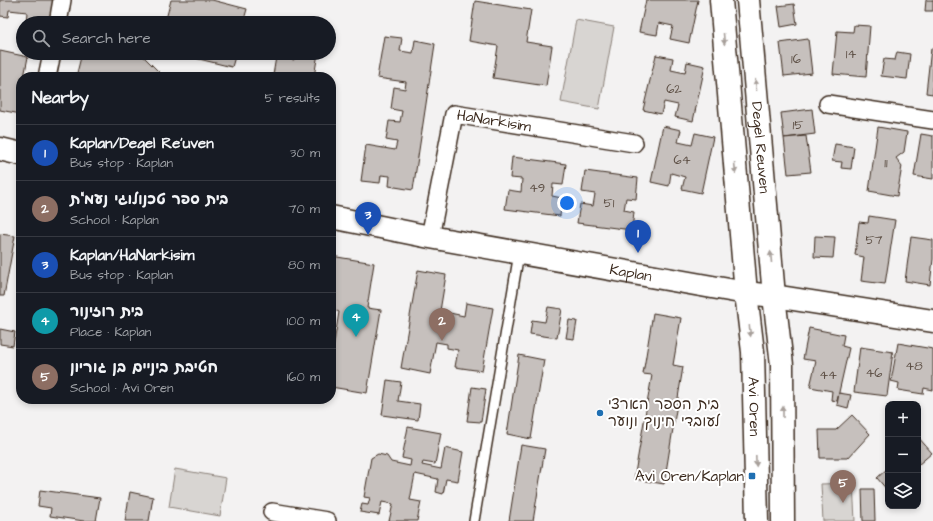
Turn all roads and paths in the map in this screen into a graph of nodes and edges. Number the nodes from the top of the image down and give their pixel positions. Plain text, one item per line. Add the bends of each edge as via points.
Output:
1 (62, 0) edge
2 (721, 0) edge
3 (748, 0) edge
4 (59, 16) edge
5 (51, 60) edge
6 (48, 72) edge
7 (828, 104) dead end
8 (933, 120) edge
9 (634, 143) dead end
10 (0, 150) edge
11 (16, 153) edge
12 (336, 218) edge
13 (430, 237) junction
14 (520, 253) junction
15 (746, 292) junction
16 (774, 296) junction
17 (933, 321) edge
18 (272, 512) dead end
19 (327, 521) edge
20 (474, 521) edge
21 (757, 521) edge
22 (783, 521) edge

1 - 4 street
2 -> 15 street, Degel Reuven
16 -> 3 street, Degel Reuven
5 - 6 street
7 - 8 street
9 - 13 street, HaNarkisim via 454,114
10 - 11 street
12 - 13 street, Kaplan
13 - 14 street, Kaplan
14 - 15 street, Kaplan
14 - 20 lane
15 - 16 street, Kaplan
15 -> 21 street, Avi Oren via 753,352
16 - 17 street, Kaplan
22 -> 16 street, Avi Oren via 782,365
18 - 19 street

